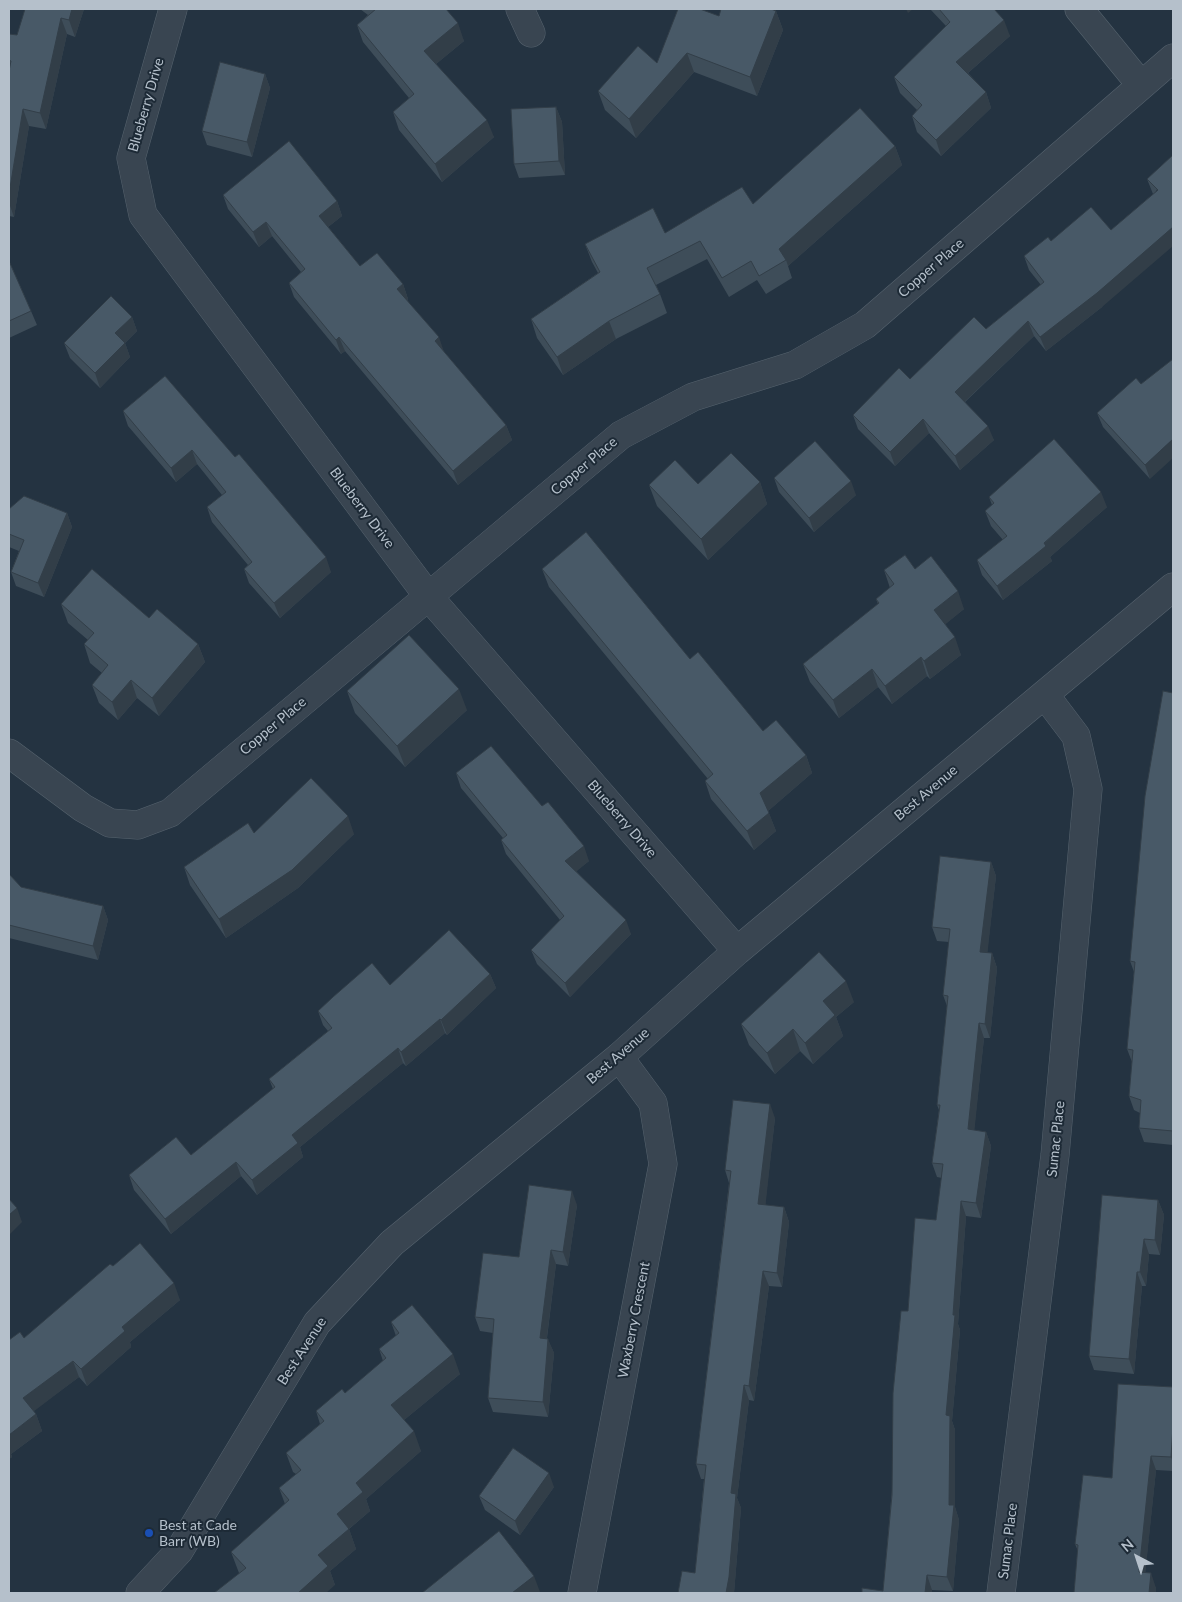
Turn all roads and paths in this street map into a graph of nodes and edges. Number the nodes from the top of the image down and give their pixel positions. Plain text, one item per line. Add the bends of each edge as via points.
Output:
1 (174, 9) edge
2 (1079, 9) edge
3 (1173, 58) edge
4 (1141, 85) junction
5 (1173, 587) edge
6 (428, 596) junction
7 (1045, 695) junction
8 (9, 753) edge
9 (736, 951) junction
10 (619, 1057) junction
11 (140, 1593) edge
12 (582, 1593) edge
13 (1001, 1593) edge

1 - 6 street, Blueberry Drive via 131,158 143,215
2 - 4 street
3 - 4 street, Copper Place
4 - 6 street, Copper Place via 864,325 795,365 692,397 621,435
5 - 7 street, Best Avenue
6 - 8 street, Copper Place via 170,812 138,825 110,824
6 - 9 street, Blueberry Drive
7 - 9 street, Best Avenue
7 - 13 street, Sumac Place via 1076,736 1088,789 1055,1155
9 - 10 street, Best Avenue
10 - 11 street, Best Avenue via 392,1243 317,1323 179,1551
10 - 12 street, Waxberry Crescent via 653,1103 663,1164

